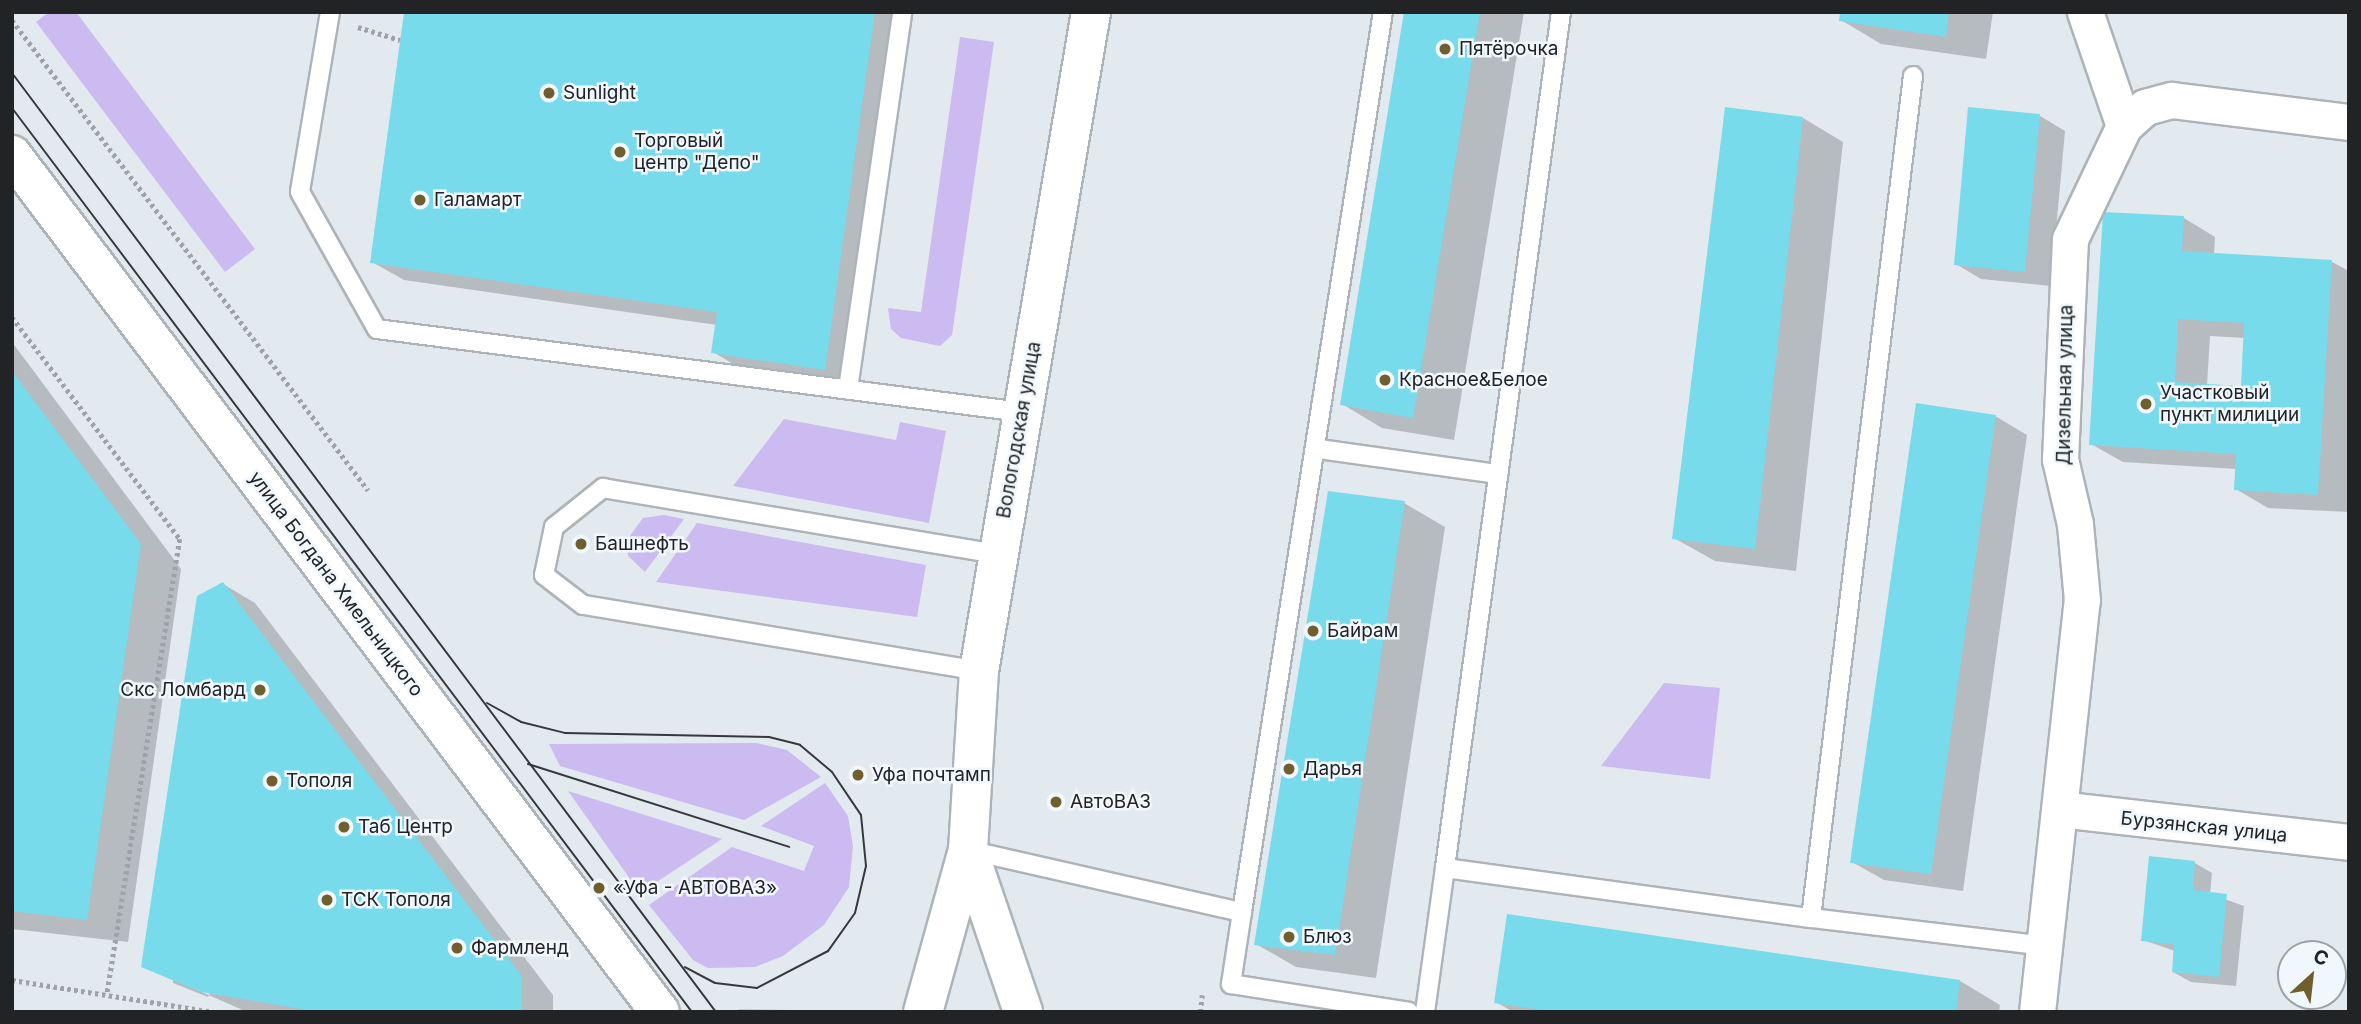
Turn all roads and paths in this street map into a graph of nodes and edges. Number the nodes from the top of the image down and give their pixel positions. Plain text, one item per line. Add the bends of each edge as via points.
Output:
1 (330, 12) edge
2 (902, 12) edge
3 (1091, 12) edge
4 (1383, 12) edge
5 (1560, 12) edge
6 (2085, 12) edge
7 (12, 20) edge
8 (1913, 76) dead end
9 (2349, 122) edge
10 (2124, 125) junction
11 (12, 155) edge
12 (12, 317) edge
13 (848, 389) junction
14 (1021, 412) junction
15 (1319, 449) junction
16 (1498, 474) junction
17 (368, 490) dead end
18 (998, 554) junction
19 (979, 671) junction
20 (2060, 810) junction
21 (2349, 842) edge
22 (968, 850) junction
23 (1445, 868) junction
24 (1242, 912) junction
25 (1811, 918) junction
26 (2045, 946) junction
27 (12, 980) edge
28 (107, 995) junction
29 (215, 1012) edge
30 (660, 1012) edge
31 (923, 1012) edge
32 (1023, 1012) edge
33 (1409, 1012) edge
34 (1425, 1012) edge
35 (2037, 1012) edge

1 - 13 lane via 300,192 377,330
2 - 13 lane
3 - 14 main road, Вологодская улица
4 - 15 lane
5 - 16 lane
6 - 10 street
7 - 17 path
8 - 25 lane
9 - 10 street, Дизельная улица via 2172,100 2145,107
10 - 20 street, Дизельная улица via 2070,239 2060,459 2075,524 2082,600
11 - 30 main road, улица Богдана Хмельницкого
12 - 28 path via 180,539
13 - 14 lane
14 - 18 main road, Вологодская улица
15 - 16 lane
15 - 24 lane
16 - 23 lane
18 - 19 main road, Вологодская улица
18 - 19 lane via 603,488 554,527 544,575 583,605
19 - 22 main road, Вологодская улица
20 - 21 street, Бурзянская улица
20 - 26 street, Дизельная улица
22 - 24 lane
22 - 31 main road, Вологодская улица
22 - 32 main road, Вологодская улица
23 - 25 lane
23 - 34 lane
24 - 33 lane via 1231,984
25 - 26 lane
26 - 35 street, Дизельная улица
27 - 28 path
28 - 29 path

